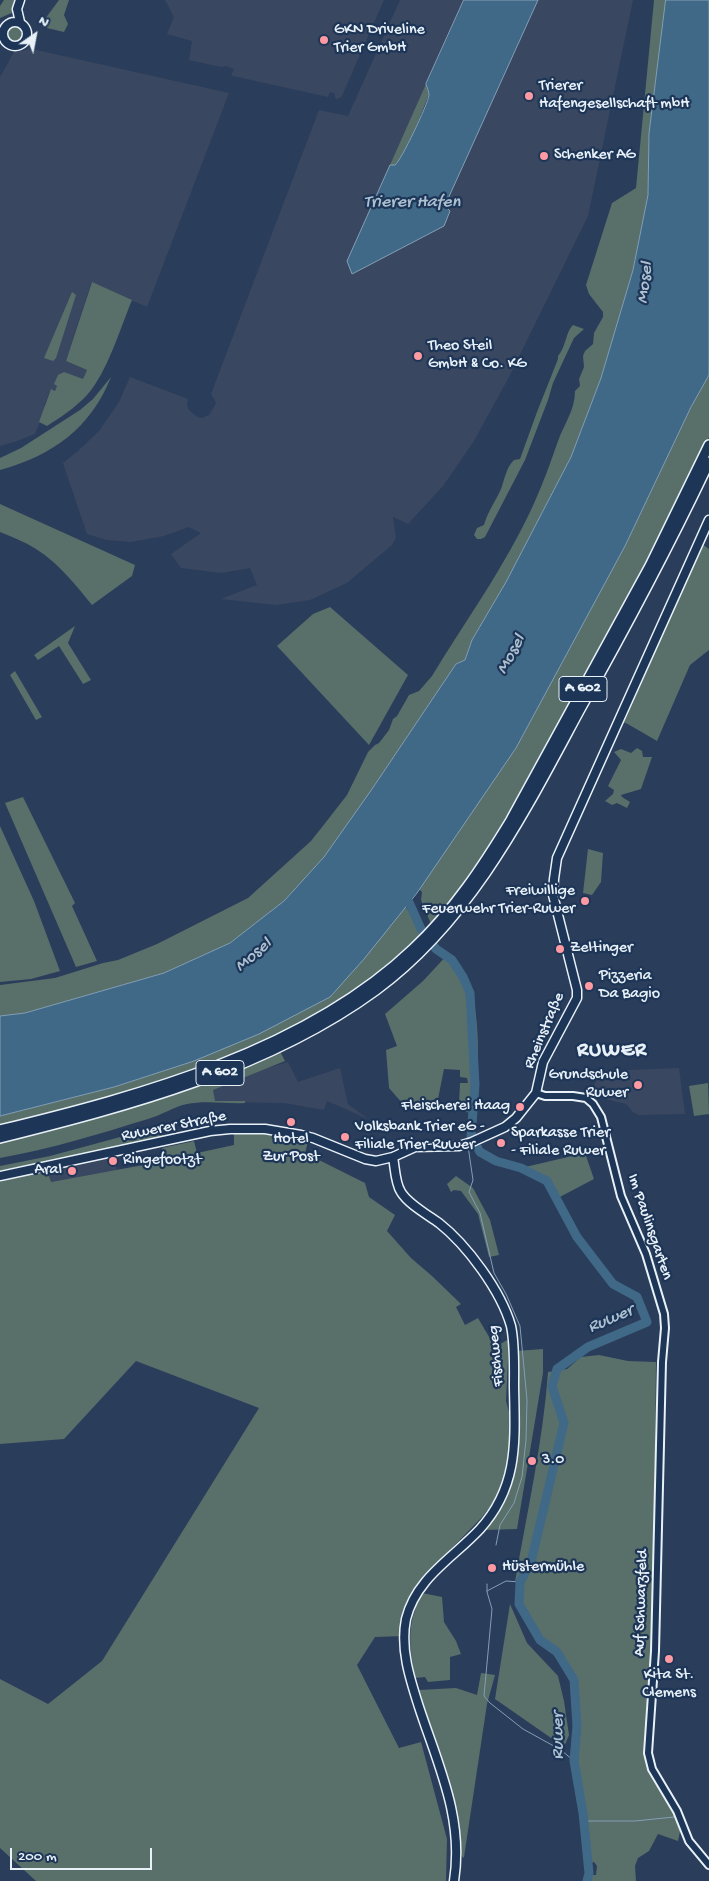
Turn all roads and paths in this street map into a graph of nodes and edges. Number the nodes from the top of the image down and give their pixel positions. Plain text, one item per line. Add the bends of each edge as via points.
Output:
1 (20, 0) edge
2 (20, 22) junction
3 (3, 25) edge
4 (1, 33) edge
5 (709, 445) edge
6 (709, 462) edge
7 (709, 520) edge
8 (441, 925) junction
9 (414, 953) junction
10 (536, 1093) junction
11 (0, 1130) edge
12 (495, 1134) joint
13 (0, 1138) edge
14 (393, 1157) junction
15 (0, 1176) edge
16 (662, 1362) joint
17 (709, 1864) edge
18 (454, 1881) edge

1 - 2 main road via 17,10
2 - 3 main road
2 - 4 main road via 28,33 22,44 9,45
3 - 4 main road
5 - 8 highway, A 602 via 650,566 532,783 487,860
6 - 8 highway, A 602 via 638,606 525,810 476,888
7 - 10 main road, Rheinstraße via 556,863 553,895 577,998 544,1062
8 - 9 highway, A 602
9 - 11 highway, A 602 via 372,984 272,1042 215,1066 128,1095
9 - 13 highway, A 602 via 375,991 344,1012 248,1060 212,1076 130,1102
10 - 12 main road, Rheinstraße via 516,1118
10 - 16 street, Im Paulinsgarten via 586,1098 601,1117 621,1196 644,1246 664,1314
12 - 14 main road, Ruwerer Straße via 459,1146 415,1147
14 - 15 main road, Ruwerer Straße via 365,1159 313,1138 249,1128 210,1131
14 - 18 main road, Fischweg via 401,1192 441,1225 476,1262 502,1300 511,1327 516,1424 510,1476 490,1517 417,1592 404,1632 409,1675 449,1798 456,1832
16 - 17 street, Auf Schwarzfeld via 655,1651 648,1753 652,1769 677,1810 695,1850

